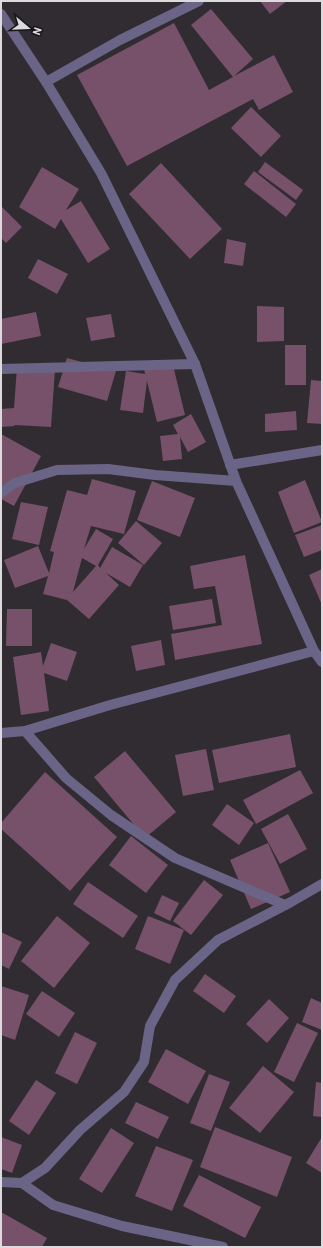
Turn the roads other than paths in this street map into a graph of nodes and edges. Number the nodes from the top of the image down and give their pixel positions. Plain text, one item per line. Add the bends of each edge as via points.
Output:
1 (199, 1) edge
2 (1, 14) edge
3 (46, 82) junction
4 (195, 364) junction
5 (1, 369) edge
6 (322, 450) edge
7 (230, 465) junction
8 (236, 481) junction
9 (1, 494) edge
10 (314, 651) junction
11 (322, 662) edge
12 (25, 731) junction
13 (1, 733) edge
14 (322, 884) edge
15 (285, 905) junction
16 (1, 1182) edge
17 (22, 1183) junction
18 (223, 1247) edge

1 - 3 street via 120,40
2 - 3 street
3 - 4 street via 101,173
4 - 5 street
4 - 7 street
6 - 7 street
7 - 8 street
8 - 9 street via 108,469 57,470 15,483
8 - 10 street
10 - 11 street
10 - 12 street
12 - 13 street
12 - 15 street via 66,778 111,815 175,858
14 - 15 street
15 - 17 street via 218,940 175,980 150,1026 144,1062 124,1092 80,1130 45,1168
16 - 17 street
17 - 18 street via 53,1205 122,1226

